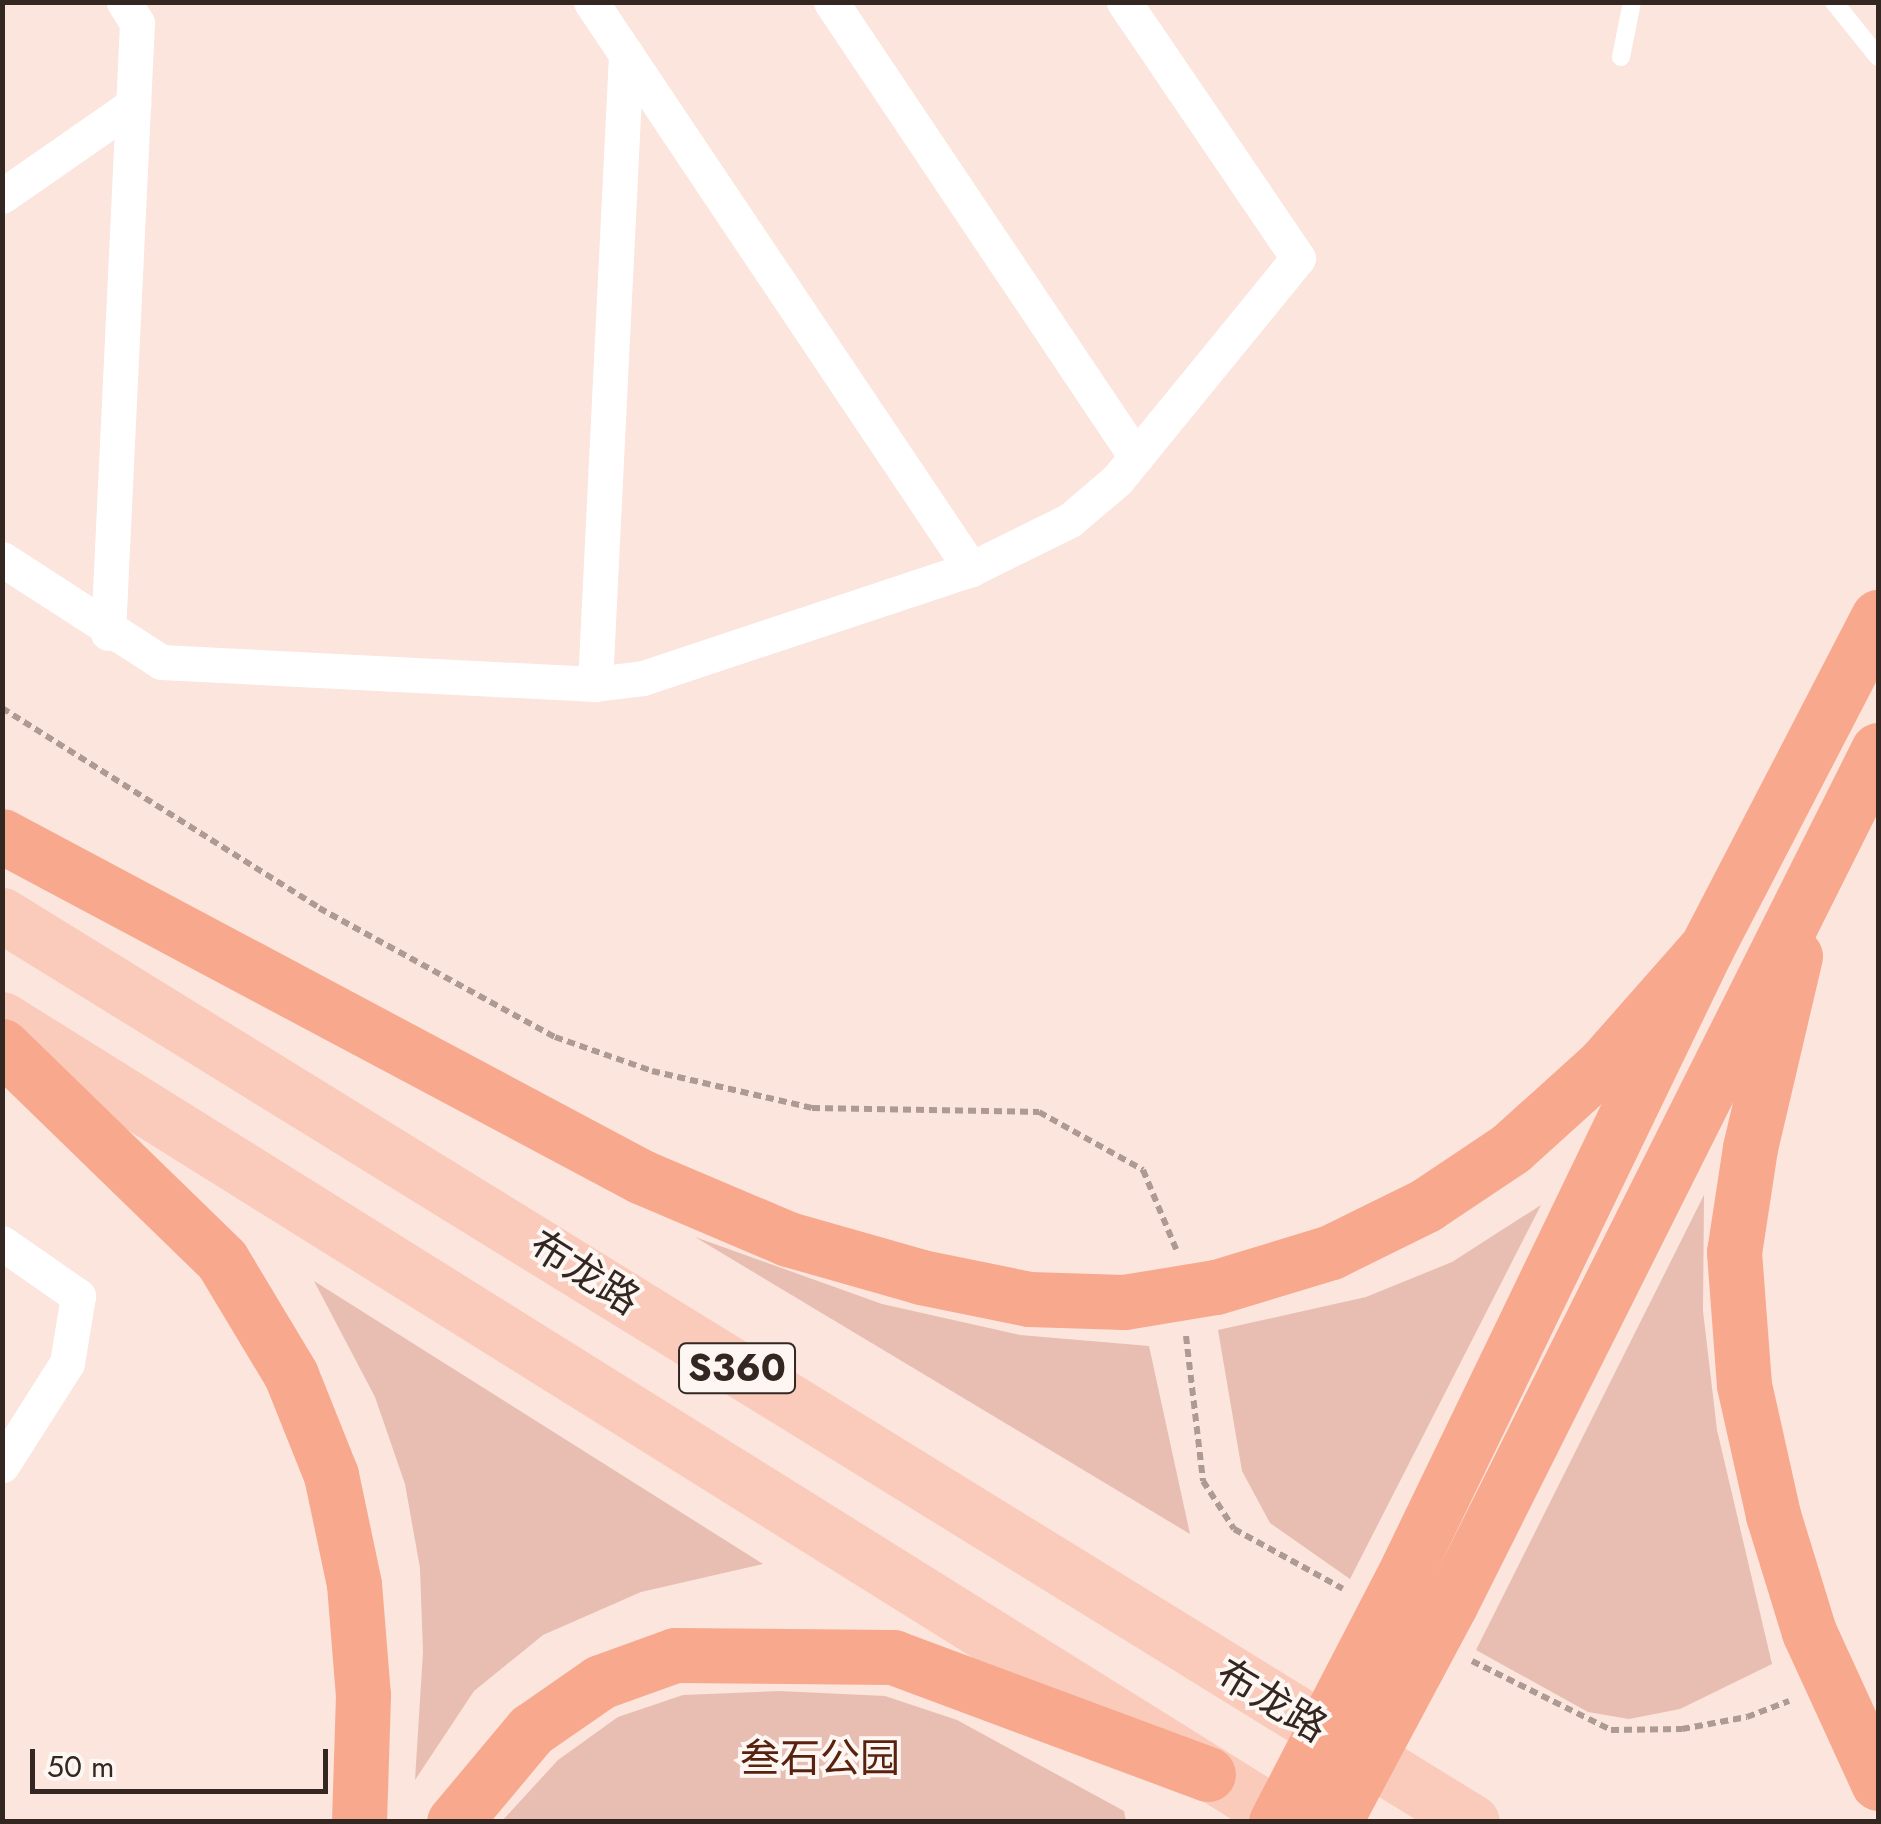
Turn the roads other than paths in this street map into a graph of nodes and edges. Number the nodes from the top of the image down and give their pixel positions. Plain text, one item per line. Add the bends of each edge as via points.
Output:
1 (124, 2) edge
2 (591, 2) edge
3 (831, 2) edge
4 (1124, 2) edge
5 (1632, 2) edge
6 (1834, 2) edge
7 (626, 54) junction
8 (1621, 57) dead end
9 (1878, 57) edge
10 (133, 105) junction
11 (2, 196) edge
12 (1136, 456) junction
13 (2, 559) edge
14 (972, 569) junction
15 (1878, 617) edge
16 (108, 634) junction
17 (595, 684) junction
18 (1878, 750) edge
19 (2, 836) edge
20 (1816, 869) junction
21 (2, 915) edge
22 (1706, 947) junction
23 (2, 1019) edge
24 (2, 1046) edge
25 (2, 1244) edge
26 (2, 1465) edge
27 (1868, 1764) edge
28 (1208, 1774) junction
29 (359, 1822) edge
30 (454, 1822) edge
31 (1276, 1822) edge
32 (1288, 1822) edge
33 (1334, 1822) edge
34 (1472, 1822) edge

1 - 10 street via 137,23
2 - 7 street
3 - 12 street
4 - 12 street via 1298,258
5 - 8 lane
6 - 9 lane
7 - 14 street
7 - 17 street
10 - 11 street
10 - 16 street
12 - 14 street via 1070,520
13 - 16 street
14 - 17 street via 643,678
15 - 22 highway
16 - 17 street via 161,662
18 - 20 highway
19 - 22 highway via 642,1177 788,1239 921,1278 1028,1299 1124,1302 1216,1287 1331,1252 1426,1205 1512,1148 1603,1066
20 - 27 highway via 1750,1148 1734,1252 1744,1384 1773,1515 1810,1632
20 - 33 highway via 1450,1605
21 - 34 main road, 布龙路 / S360
22 - 31 highway via 1408,1567
23 - 28 main road, S360 via 486,1315
24 - 29 highway via 222,1260 290,1375 331,1476 354,1584 363,1695
25 - 26 street via 78,1296 68,1363
28 - 30 highway via 894,1657 675,1655 600,1682 531,1730
28 - 32 main road, S360

